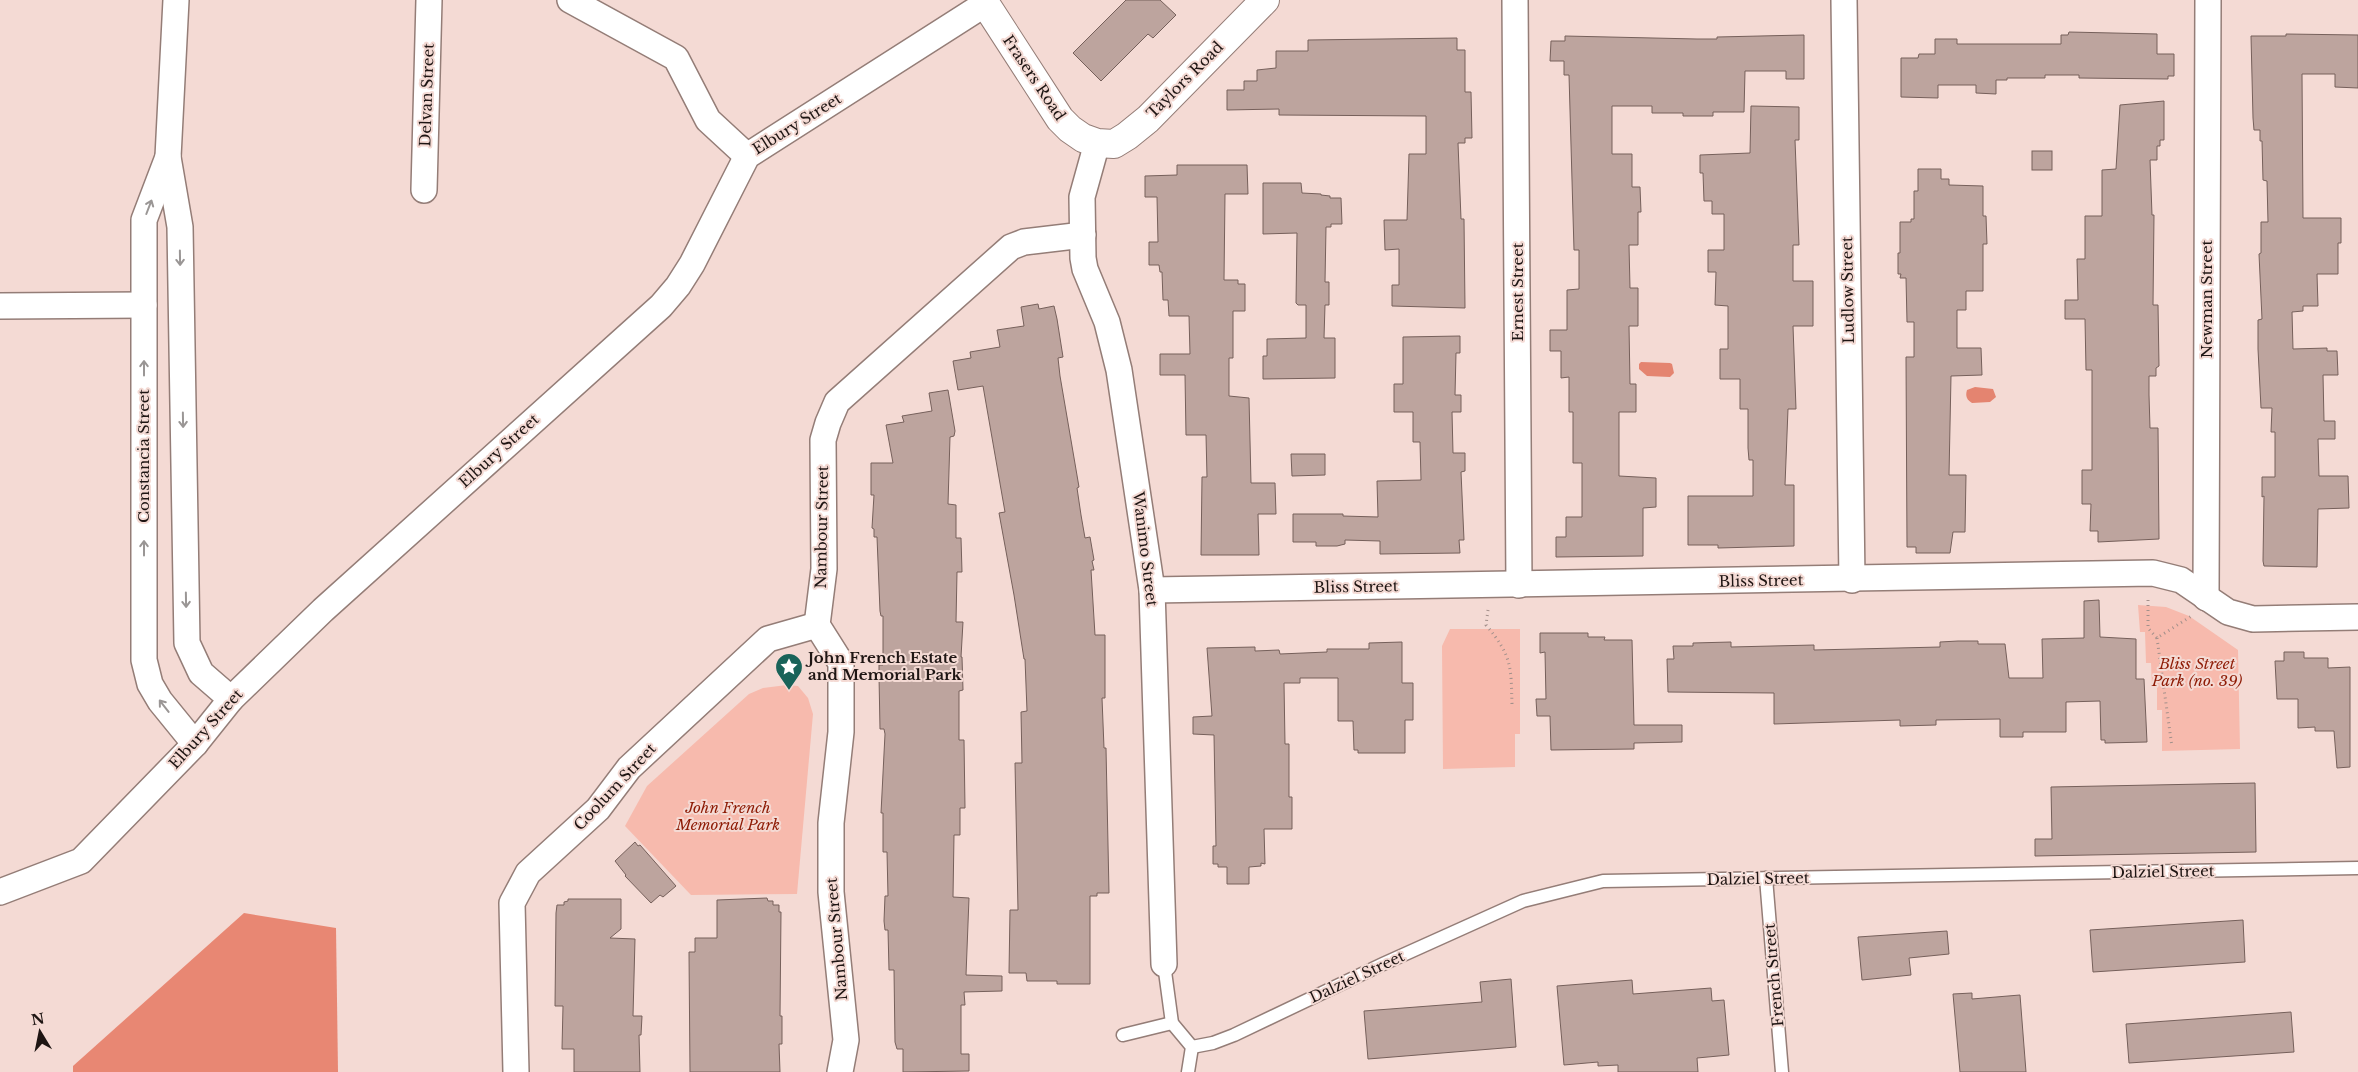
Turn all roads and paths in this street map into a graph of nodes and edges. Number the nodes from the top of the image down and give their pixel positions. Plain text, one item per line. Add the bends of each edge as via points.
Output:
1 (176, 0) edge
2 (430, 0) edge
3 (570, 0) edge
4 (1265, 0) edge
5 (1515, 0) edge
6 (1844, 0) edge
7 (2208, 0) edge
8 (984, 2) edge
9 (1097, 143) junction
10 (747, 156) junction
11 (168, 157) junction
12 (424, 190) dead end
13 (1083, 235) junction
14 (144, 305) junction
15 (0, 306) edge
16 (1852, 580) junction
17 (1519, 585) junction
18 (1152, 590) junction
19 (2148, 600) dead end
20 (2200, 606) junction
21 (1488, 610) dead end
22 (2358, 616) edge
23 (818, 625) junction
24 (2157, 638) junction
25 (231, 699) junction
26 (1512, 705) dead end
27 (195, 744) junction
28 (2172, 747) dead end
29 (2358, 868) edge
30 (1766, 878) junction
31 (0, 892) edge
32 (1164, 964) joint
33 (1172, 1023) junction
34 (1123, 1035) dead end
35 (1192, 1047) junction
36 (516, 1072) edge
37 (840, 1072) edge
38 (1188, 1072) edge
39 (1782, 1072) edge

1 - 11 street, Constancia Street
2 - 12 street, Delvan Street
3 - 10 street via 676,58 708,120
4 - 9 street, Taylors Road via 1148,119 1114,144
5 - 17 street, Ernest Street
6 - 16 street, Ludlow Street
7 - 20 street, Newman Street
8 - 9 street, Frasers Road via 1060,119 1083,138
8 - 10 street, Elbury Street
9 - 13 street, Wanimo Street via 1082,197
10 - 25 street, Elbury Street via 692,264 661,306 330,603
14 -> 11 street, Constancia Street via 144,220
11 -> 25 street, Constancia Street via 180,227 186,643 201,673
13 - 18 street, Wanimo Street via 1085,270 1107,322 1119,370
13 - 23 street, Nambour Street via 1024,242 1011,247 837,402 823,440 824,569
14 - 15 street
27 -> 14 street, Constancia Street via 155,693 144,660
16 - 17 street, Bliss Street
16 - 20 street, Bliss Street via 2153,573 2181,580
17 - 18 street, Bliss Street
18 - 32 street, Wanimo Street
19 - 24 path via 2148,628
20 - 22 street, Bliss Street via 2253,619
20 - 24 path
21 - 26 path via 1486,625 1502,644 1511,670
23 - 36 street, Coolum Street via 768,639 629,768 598,809 528,873 512,903
23 - 37 street, Nambour Street via 841,663 841,732 831,823 831,892 846,1040
24 - 28 path
25 - 27 street, Elbury Street
27 - 31 street, Elbury Street via 81,861
29 - 30 lane, Dalziel Street
30 - 35 lane, Dalziel Street via 1603,881 1523,901 1234,1035
30 - 39 lane, French Street
32 - 33 lane
33 - 34 lane
33 - 35 lane
35 - 38 lane

